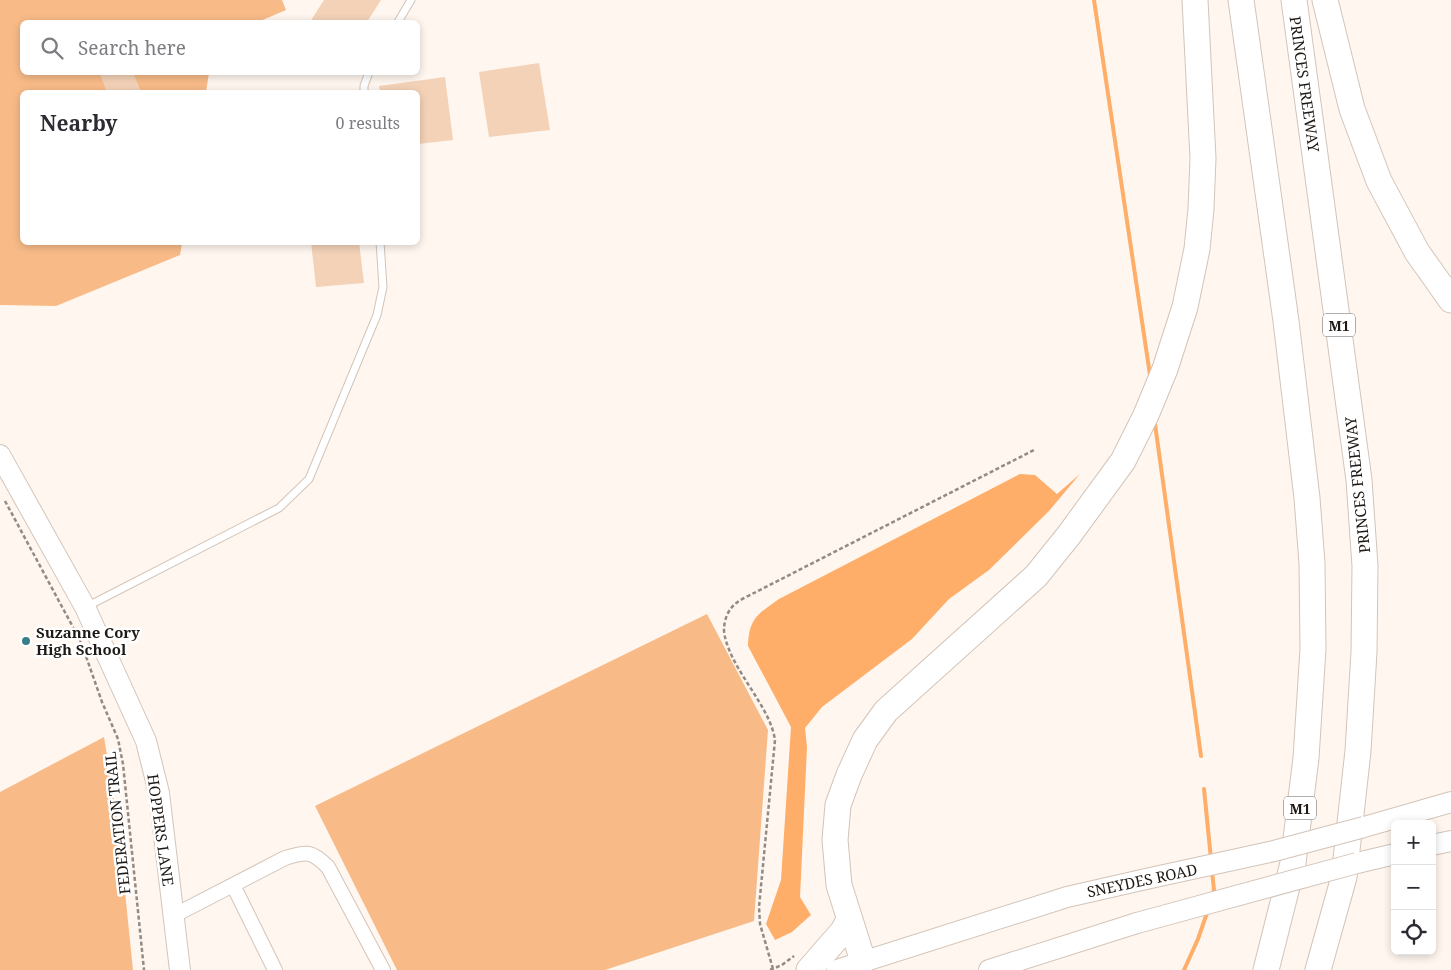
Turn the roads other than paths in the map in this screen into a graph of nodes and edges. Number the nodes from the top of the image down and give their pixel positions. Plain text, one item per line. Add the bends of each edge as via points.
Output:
1 (411, 0) edge
2 (1195, 0) edge
3 (1241, 0) edge
4 (1294, 0) edge
5 (1325, 0) edge
6 (399, 20) edge
7 (368, 75) edge
8 (364, 90) edge
9 (380, 245) edge
10 (1451, 300) edge
11 (0, 455) edge
12 (6, 469) edge
13 (85, 607) junction
14 (1451, 802) edge
15 (1451, 841) edge
16 (1436, 844) edge
17 (1391, 855) edge
18 (233, 885) junction
19 (173, 916) junction
20 (849, 920) junction
21 (864, 966) edge
22 (180, 970) edge
23 (275, 970) edge
24 (383, 970) edge
25 (809, 970) edge
26 (837, 970) edge
27 (989, 970) edge
28 (1266, 970) edge
29 (1318, 970) edge

1 - 6 lane
2 - 20 highway via 1203,158 1201,209 1185,307 1165,369 1123,461 1064,542 1036,576 886,711 864,740 838,805 835,840 839,885
3 - 28 highway, M1 via 1286,321 1312,563 1313,649 1306,758 1293,863
4 - 29 highway, PRINCES FREEWAY / M1 via 1359,480 1365,566 1358,751 1344,877
5 - 10 highway via 1352,109 1379,181 1417,252
7 - 8 lane
9 - 13 lane via 383,287 377,315 309,479 279,508
11 - 12 main road, HOPPERS LANE
12 - 13 main road, HOPPERS LANE
13 - 19 main road, HOPPERS LANE via 146,741 159,793
14 - 21 main road, SNEYDES ROAD, bridge via 1274,851 1067,896
15 - 16 main road
17 - 27 main road, bridge via 1137,922
18 - 19 street
18 - 23 street
18 - 24 street via 285,858 303,852 317,856 328,867
19 - 22 main road, HOPPERS LANE
20 - 21 highway
20 - 25 highway
21 - 26 main road, SNEYDES ROAD

